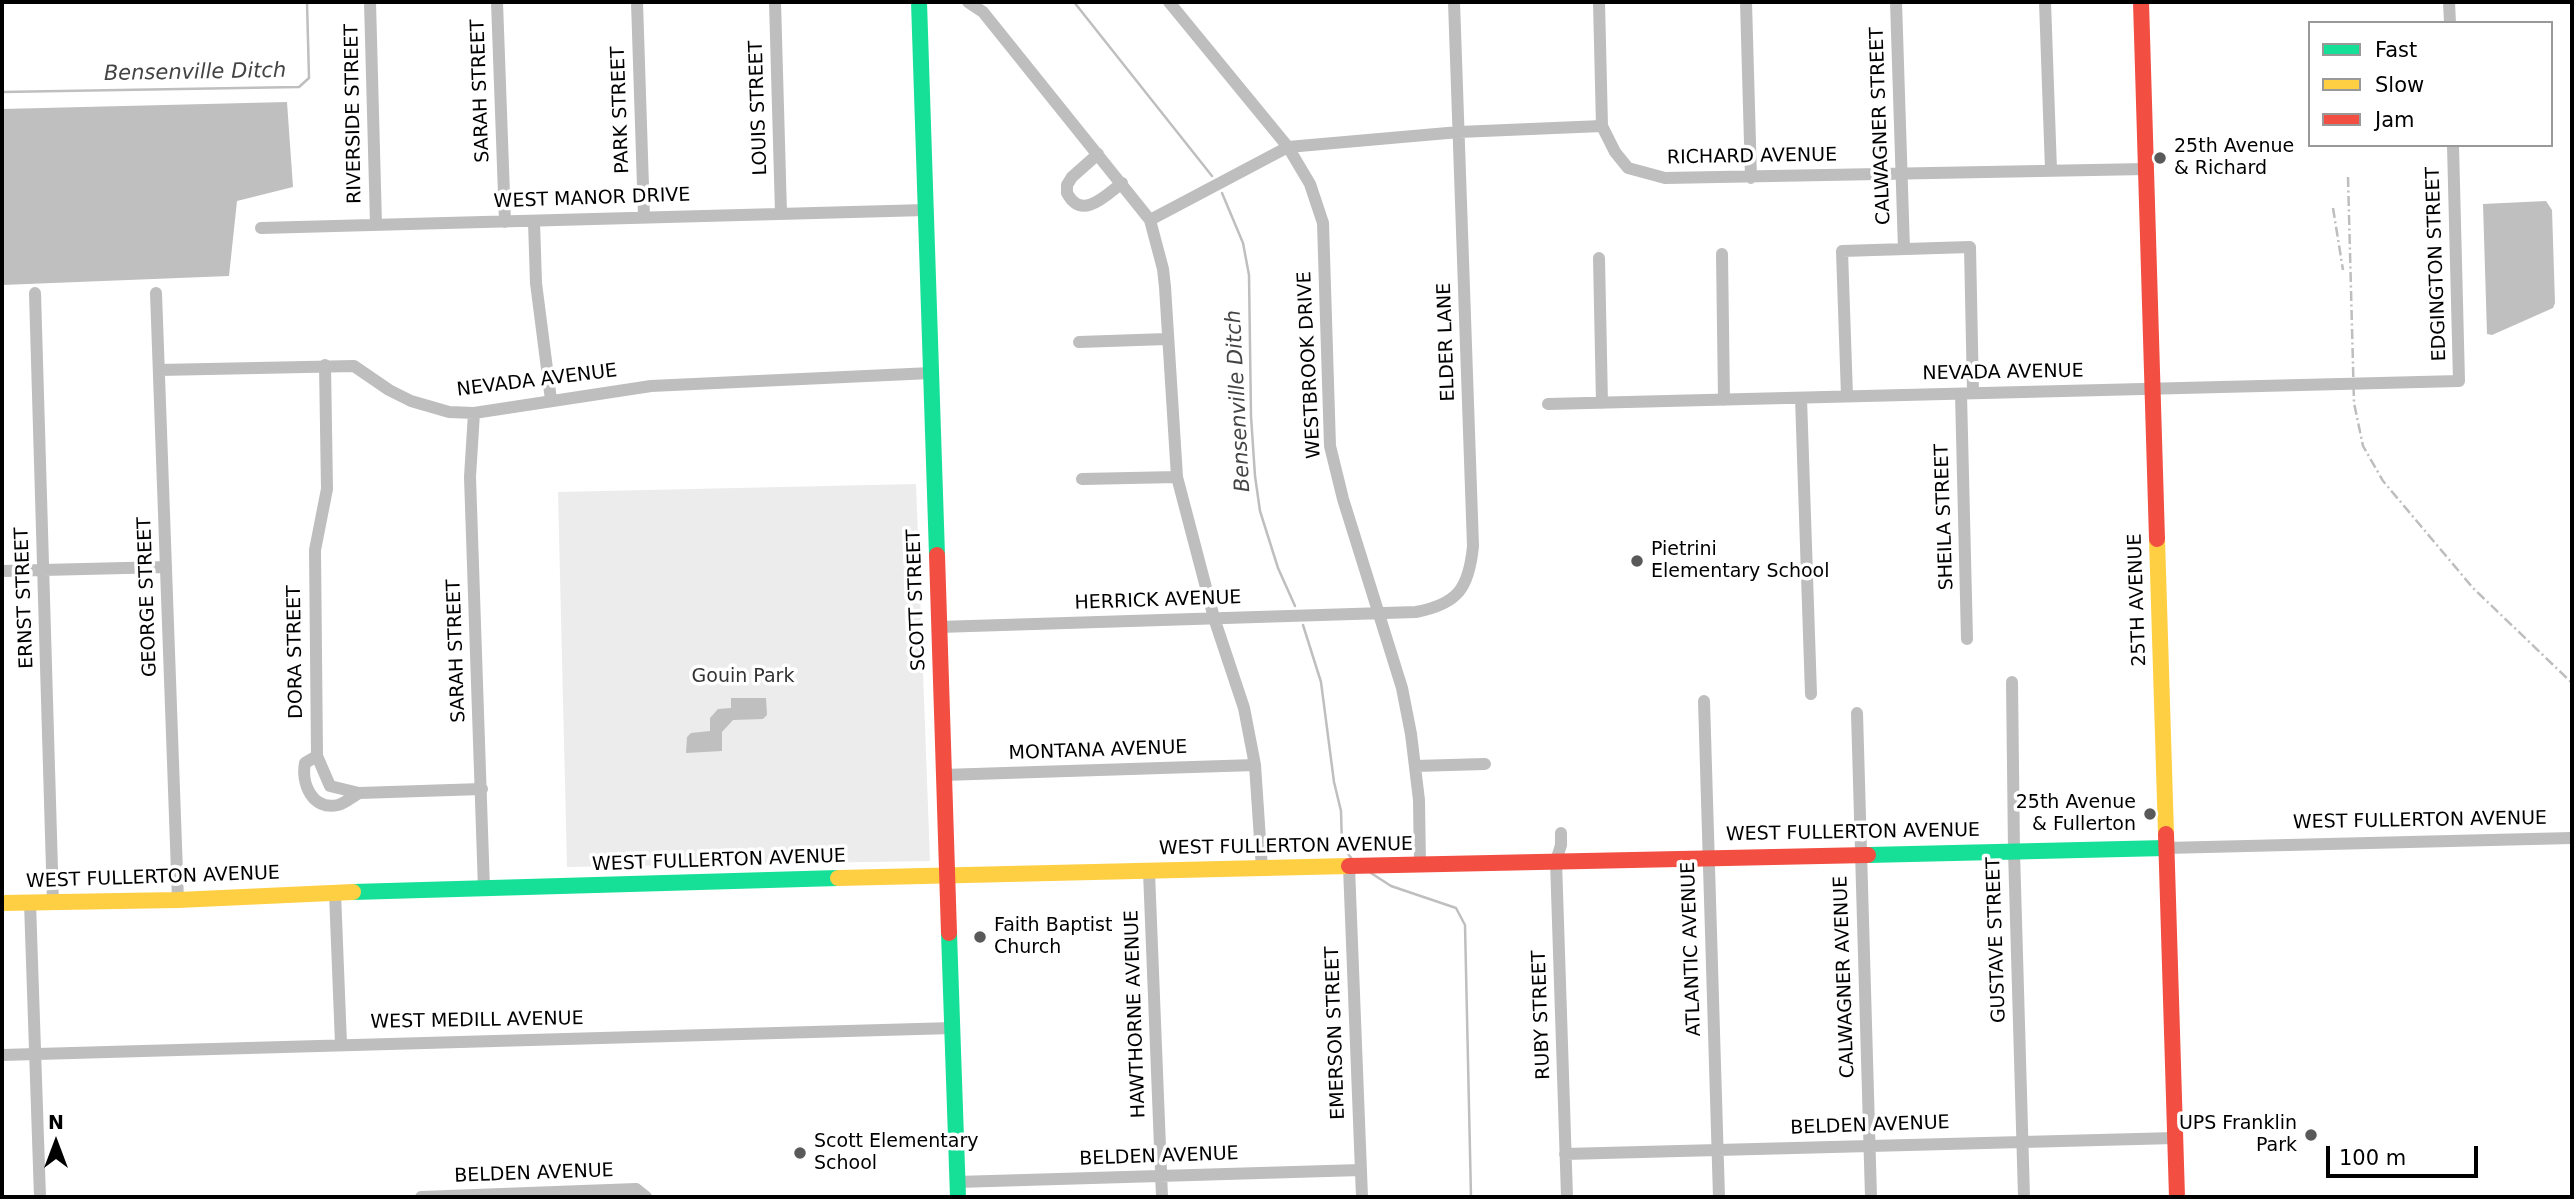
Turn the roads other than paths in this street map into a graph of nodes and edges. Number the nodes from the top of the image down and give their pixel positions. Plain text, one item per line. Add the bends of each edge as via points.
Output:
1 (370, 2) edge
2 (497, 2) edge
3 (637, 2) edge
4 (775, 2) edge
5 (919, 2) edge
6 (968, 2) edge
7 (1169, 2) edge
8 (1454, 2) edge
9 (1599, 2) edge
10 (1746, 2) edge
11 (1896, 2) edge
12 (2045, 2) edge
13 (2141, 2) edge
14 (2449, 2) edge
15 (2450, 21) edge
16 (1602, 126) junction
17 (1459, 132) junction
18 (1288, 147) junction
19 (2453, 147) edge
20 (1098, 154) junction
21 (2146, 169) junction
22 (2051, 170) junction
23 (1902, 174) junction
24 (1751, 178) junction
25 (1122, 184) junction
26 (926, 210) junction
27 (781, 213) junction
28 (644, 217) junction
29 (1150, 220) junction
30 (505, 222) junction
31 (534, 222) junction
32 (376, 225) junction
33 (261, 228) dead end
34 (1904, 249) junction
35 (1721, 254) dead end
36 (1599, 258) dead end
37 (35, 293) dead end
38 (156, 293) dead end
39 (1167, 339) junction
40 (1079, 342) dead end
41 (325, 365) junction
42 (159, 370) junction
43 (931, 373) junction
44 (2459, 381) joint
45 (2153, 389) junction
46 (1967, 394) junction
47 (1847, 397) junction
48 (1801, 398) junction
49 (551, 400) junction
50 (1724, 400) junction
51 (1602, 403) junction
52 (1548, 404) dead end
53 (474, 413) junction
54 (1177, 477) junction
55 (1082, 479) dead end
56 (166, 567) junction
57 (2, 570) edge
58 (43, 570) junction
59 (1379, 613) junction
60 (1214, 618) junction
61 (939, 628) junction
62 (1968, 639) dead end
63 (2012, 682) dead end
64 (1811, 694) dead end
65 (1704, 701) dead end
66 (1857, 713) dead end
67 (317, 756) junction
68 (1485, 764) dead end
69 (1255, 765) junction
70 (1415, 766) junction
71 (943, 775) junction
72 (482, 789) junction
73 (359, 793) junction
74 (1561, 833) dead end
75 (2572, 838) edge
76 (2166, 848) junction
77 (2014, 851) junction
78 (1861, 854) junction
79 (1709, 858) junction
80 (1556, 861) junction
81 (1420, 865) junction
82 (1350, 867) junction
83 (1262, 869) junction
84 (1149, 872) junction
85 (947, 875) junction
86 (484, 889) junction
87 (335, 893) junction
88 (178, 900) junction
89 (53, 902) junction
90 (2, 903) edge
91 (30, 903) junction
92 (953, 1028) junction
93 (341, 1044) junction
94 (34, 1054) junction
95 (2, 1055) edge
96 (2175, 1138) junction
97 (2022, 1142) junction
98 (1870, 1145) junction
99 (1717, 1150) junction
100 (1566, 1154) junction
101 (1361, 1170) junction
102 (1162, 1176) junction
103 (958, 1190) edge
104 (40, 1197) edge
105 (421, 1197) edge
106 (646, 1197) edge
107 (1162, 1197) edge
108 (1362, 1197) edge
109 (1567, 1197) edge
110 (1719, 1197) edge
111 (1871, 1197) edge
112 (2024, 1197) edge
113 (2176, 1197) edge

1 - 32 street, RIVERSIDE STREET
2 - 30 street, SARAH STREET
3 - 28 street, PARK STREET
4 - 27 street, LOUIS STREET
5 - 26 street, SCOTT STREET
6 - 20 street via 984,12
7 - 18 street, WESTBROOK DRIVE
8 - 17 street, ELDER LANE
9 - 16 street
10 - 24 street
11 - 23 street, CALWAGNER STREET
12 - 22 street
13 - 21 street, 25TH AVENUE
14 - 15 street
16 - 17 street
16 - 24 street, RICHARD AVENUE via 1628,168 1665,178
17 - 18 street
17 - 59 street, ELDER LANE via 1471,568 1462,588 1443,605 1416,612
18 - 29 street
18 - 59 street, WESTBROOK DRIVE via 1310,184 1322,223 1330,446
19 - 44 street, EDGINGTON STREET
20 - 25 street
20 - 25 street via 1069,180 1066,193 1070,200 1093,206
21 - 22 street, RICHARD AVENUE
21 - 45 street, 25TH AVENUE
22 - 23 street, RICHARD AVENUE
23 - 24 street, RICHARD AVENUE
23 - 34 street, CALWAGNER STREET
25 - 29 street
26 - 27 street, WEST MANOR DRIVE
26 - 43 street, SCOTT STREET
27 - 28 street, WEST MANOR DRIVE
28 - 31 street, WEST MANOR DRIVE
29 - 39 street via 1163,269
30 - 31 street, WEST MANOR DRIVE
30 - 32 street, WEST MANOR DRIVE
31 - 49 street via 536,283
32 - 33 street, WEST MANOR DRIVE
34 - 46 street, SHEILA STREET via 1970,247
34 - 47 street via 1842,251
35 - 50 street
36 - 51 street
37 - 58 street, ERNST STREET
38 - 42 street, GEORGE STREET
39 - 40 street
39 - 54 street
41 - 42 street, NEVADA AVENUE
41 - 53 street, NEVADA AVENUE via 354,366 389,390 431,408
41 - 67 street, DORA STREET via 327,489 315,550
42 - 56 street, GEORGE STREET
43 - 49 street, NEVADA AVENUE via 651,386
43 - 61 street, SCOTT STREET
44 - 45 street, NEVADA AVENUE
45 - 46 street, NEVADA AVENUE
45 - 76 street, 25TH AVENUE
46 - 47 street, NEVADA AVENUE
46 - 62 street, SHEILA STREET
47 - 48 street, NEVADA AVENUE
48 - 50 street, NEVADA AVENUE
48 - 64 street
49 - 53 street, NEVADA AVENUE
50 - 51 street, NEVADA AVENUE
51 - 52 street, NEVADA AVENUE
53 - 72 street, SARAH STREET via 470,477
54 - 55 street
54 - 60 street
56 - 58 street
56 - 88 street, GEORGE STREET
57 - 58 street
58 - 89 street, ERNST STREET
59 - 60 street, HERRICK AVENUE
59 - 70 street, WESTBROOK DRIVE via 1402,688
60 - 61 street, HERRICK AVENUE
60 - 69 street via 1244,708
61 - 71 street, SCOTT STREET
63 - 77 street, GUSTAVE STREET
65 - 79 street, ATLANTIC AVENUE
66 - 78 street, CALWAGNER AVENUE
67 - 73 street, DORA STREET via 330,786
67 - 73 street via 304,763 302,776 310,795 331,806
68 - 70 street
69 - 71 street, MONTANA AVENUE
69 - 83 street
70 - 81 street, WESTBROOK DRIVE
71 - 85 street, SCOTT STREET
72 - 73 street, DORA STREET
72 - 86 street, SARAH STREET
74 - 80 street, RUBY STREET
75 - 76 street, WEST FULLERTON AVENUE
76 - 77 street, WEST FULLERTON AVENUE
76 - 96 street, 25TH AVENUE
77 - 78 street, WEST FULLERTON AVENUE
77 - 97 street, GUSTAVE STREET
78 - 79 street, WEST FULLERTON AVENUE
78 - 98 street, CALWAGNER AVENUE
79 - 80 street, WEST FULLERTON AVENUE
79 - 99 street, ATLANTIC AVENUE
80 - 81 street, WEST FULLERTON AVENUE
80 - 100 street, RUBY STREET
81 - 82 street, WEST FULLERTON AVENUE
82 - 83 street, WEST FULLERTON AVENUE
82 - 101 street, EMERSON STREET
83 - 84 street, WEST FULLERTON AVENUE
84 - 85 street, WEST FULLERTON AVENUE
84 - 102 street, HAWTHORNE AVENUE
85 - 86 street, WEST FULLERTON AVENUE
85 - 92 street, SCOTT STREET
86 - 87 street, WEST FULLERTON AVENUE
87 - 88 street, WEST FULLERTON AVENUE
87 - 93 street
88 - 89 street, WEST FULLERTON AVENUE
89 - 91 street, WEST FULLERTON AVENUE
90 - 91 street, WEST FULLERTON AVENUE
91 - 94 street
92 - 93 street, WEST MEDILL AVENUE
92 - 103 street, SCOTT STREET
93 - 94 street, WEST MEDILL AVENUE
94 - 95 street, WEST MEDILL AVENUE
94 - 104 street
96 - 97 street, BELDEN AVENUE
96 - 113 street, 25TH AVENUE
97 - 98 street, BELDEN AVENUE
97 - 112 street, GUSTAVE STREET
98 - 99 street, BELDEN AVENUE
98 - 111 street, CALWAGNER AVENUE
99 - 100 street, BELDEN AVENUE
99 - 110 street, ATLANTIC AVENUE
100 - 109 street, RUBY STREET
101 - 102 street, BELDEN AVENUE
101 - 108 street, EMERSON STREET
102 - 103 street, BELDEN AVENUE
102 - 107 street, HAWTHORNE AVENUE
105 - 106 street, BELDEN AVENUE via 636,1189

